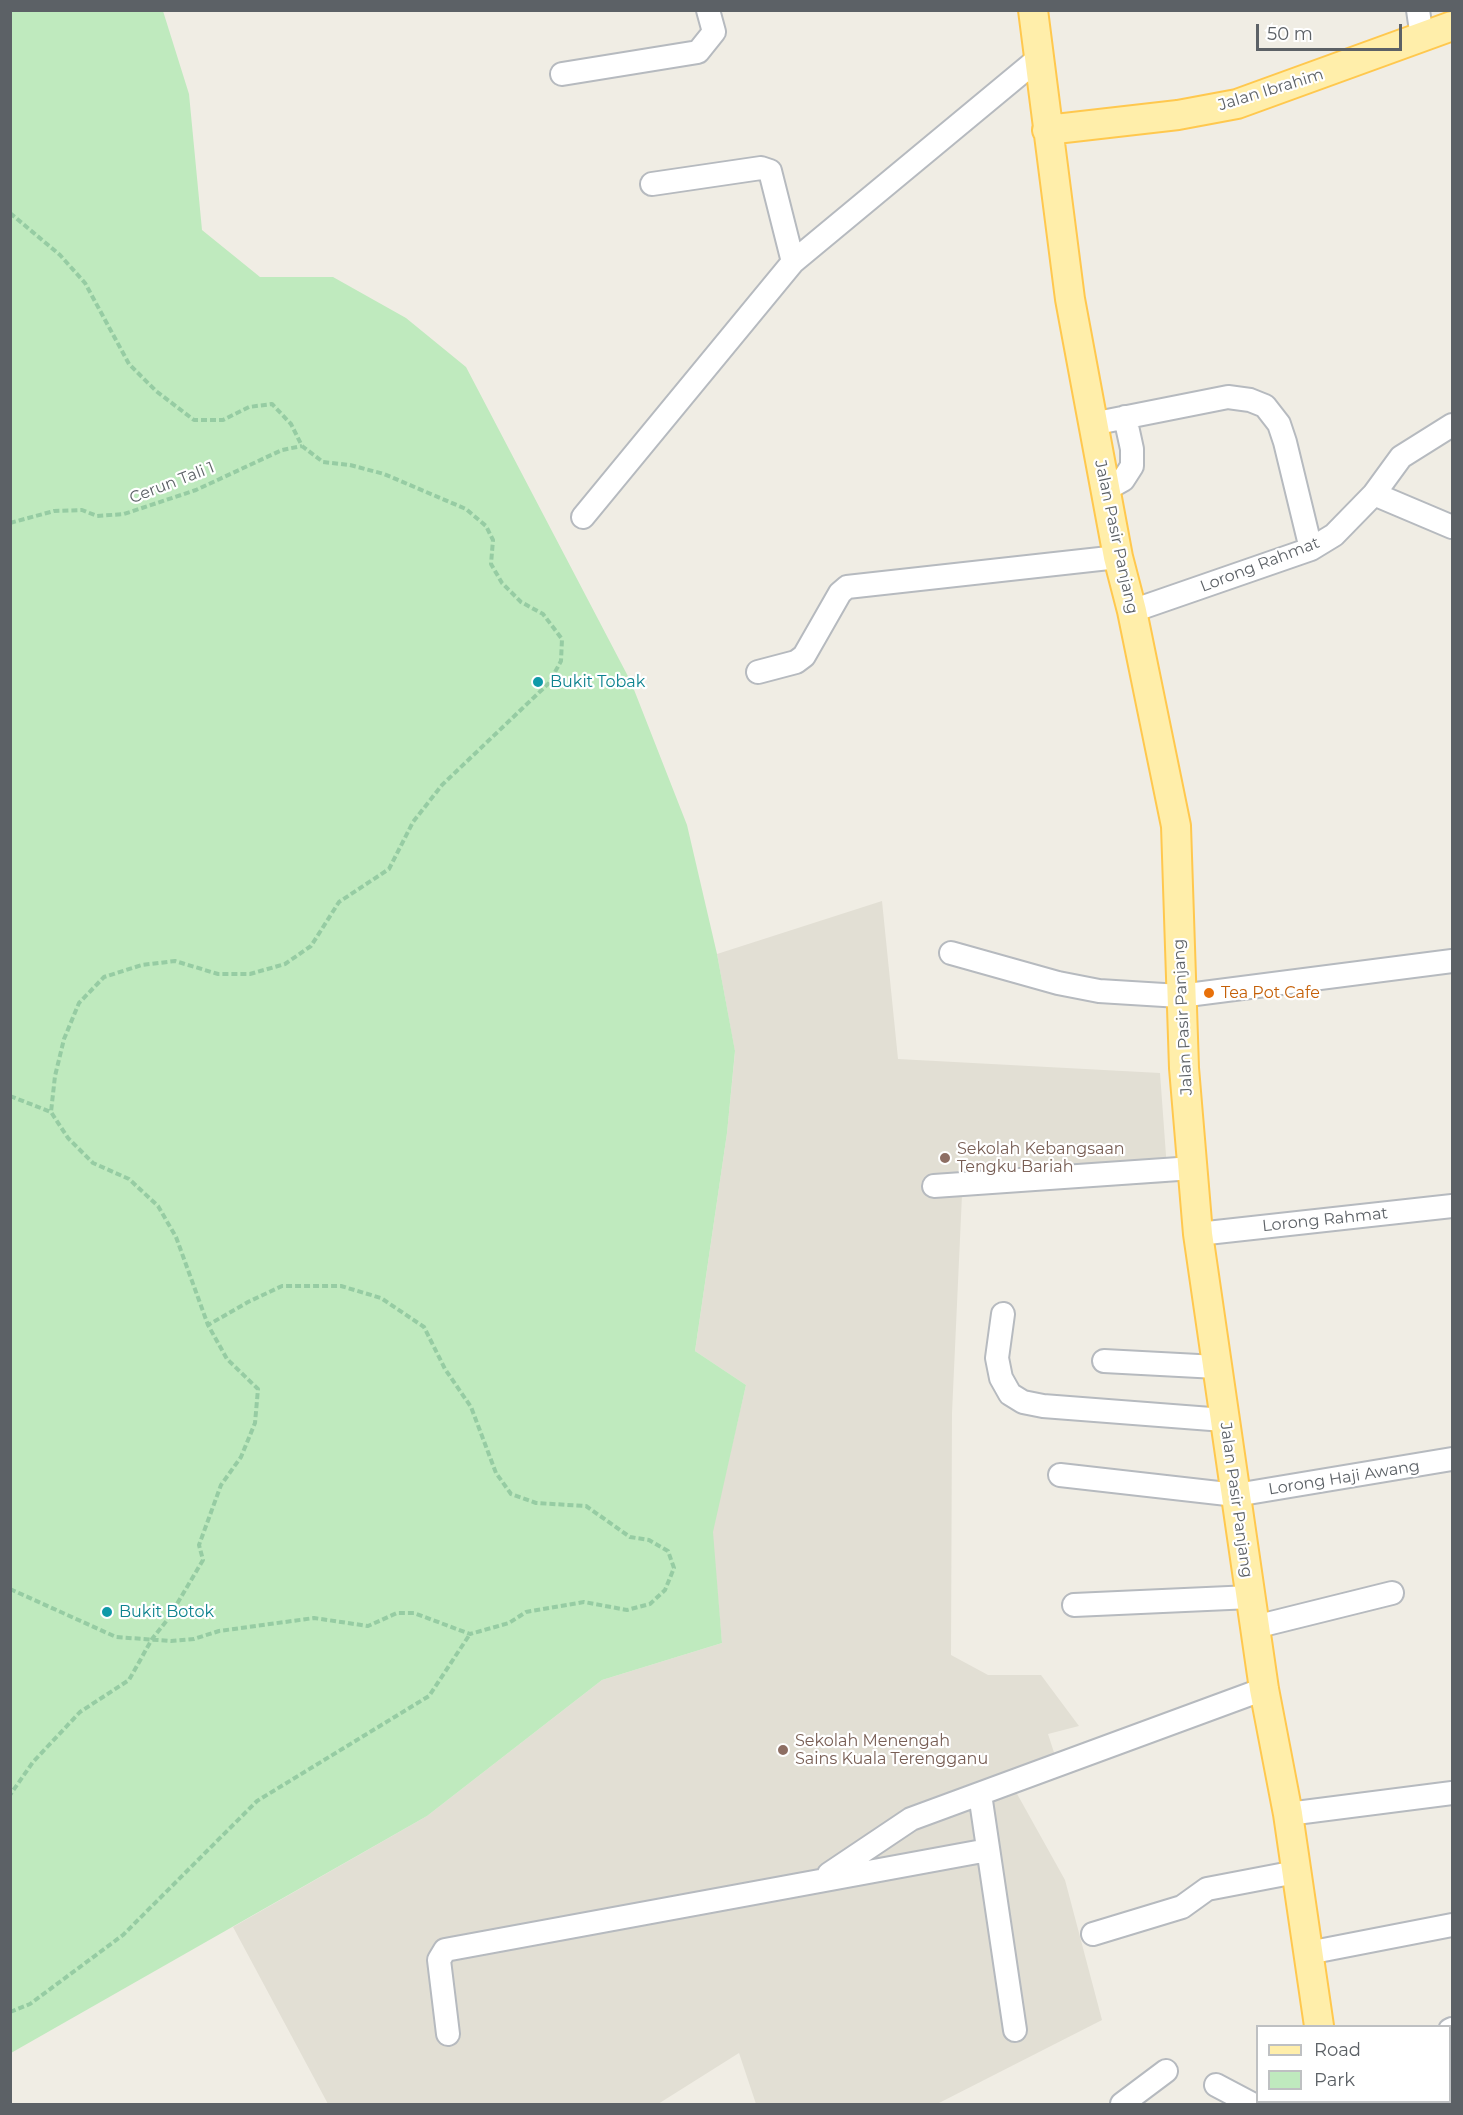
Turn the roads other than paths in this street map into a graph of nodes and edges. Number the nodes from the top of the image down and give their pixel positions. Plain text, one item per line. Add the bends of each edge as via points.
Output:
1 (708, 10) edge
2 (1033, 10) edge
3 (1420, 24) edge
4 (1452, 26) edge
5 (1039, 58) junction
6 (562, 74) dead end
7 (1047, 130) junction
8 (652, 184) dead end
9 (793, 262) junction
10 (1125, 417) junction
11 (1092, 424) junction
12 (1452, 425) edge
13 (1105, 490) junction
14 (1374, 494) junction
15 (583, 517) dead end
16 (1452, 527) edge
17 (1311, 549) junction
18 (1118, 557) junction
19 (1132, 611) junction
20 (758, 672) dead end
21 (951, 954) dead end
22 (1452, 962) edge
23 (1180, 996) junction
24 (1193, 1168) junction
25 (934, 1186) dead end
26 (1452, 1206) edge
27 (1198, 1234) junction
28 (1003, 1314) dead end
29 (1104, 1361) dead end
30 (1216, 1367) junction
31 (1224, 1420) junction
32 (1452, 1459) edge
33 (1060, 1475) dead end
34 (1236, 1495) junction
35 (1392, 1593) dead end
36 (1251, 1597) junction
37 (1074, 1605) dead end
38 (1255, 1627) junction
39 (1264, 1689) junction
40 (1452, 1793) edge
41 (980, 1794) junction
42 (1288, 1814) junction
43 (988, 1850) junction
44 (1296, 1872) junction
45 (820, 1880) junction
46 (1452, 1925) edge
47 (1093, 1934) dead end
48 (1308, 1953) junction
49 (1319, 2025) edge
50 (1015, 2030) dead end
51 (447, 2034) dead end
52 (1166, 2071) dead end
53 (1216, 2085) dead end
54 (1122, 2104) edge
55 (1252, 2104) edge

1 - 6 street via 714,32 698,52
2 - 5 main road, Jalan Pasir Panjang
3 - 4 main road, Jalan Ibrahim
3 - 7 main road, Jalan Ibrahim via 1236,104
5 - 7 main road, Jalan Pasir Panjang
5 - 9 street
7 - 11 main road, Jalan Pasir Panjang
8 - 9 street via 761,168 770,171
9 - 15 street
10 - 11 street
10 - 13 street via 1132,466 1123,480
10 - 17 street via 1228,397 1250,399 1265,406 1279,424 1285,442
11 - 13 main road, Jalan Pasir Panjang
12 - 14 street, Lorong Rahmat via 1401,457
13 - 18 main road, Jalan Pasir Panjang
14 - 16 street
14 - 17 street, Lorong Rahmat via 1334,535
17 - 19 street, Lorong Rahmat
18 - 19 main road, Jalan Pasir Panjang
18 - 20 street via 847,587 840,592 804,656 796,662
19 - 23 main road, Jalan Pasir Panjang via 1176,826
21 - 23 street via 1100,991
22 - 23 street
23 - 24 main road, Jalan Pasir Panjang
24 - 25 street
24 - 27 main road, Jalan Pasir Panjang
26 - 27 street, Lorong Rahmat
27 - 30 main road, Jalan Pasir Panjang
28 - 31 street via 997,1358 1001,1378 1010,1394 1023,1402
29 - 30 street
30 - 31 main road, Jalan Pasir Panjang
31 - 34 main road, Jalan Pasir Panjang
32 - 34 street, Lorong Haji Awang
33 - 34 street, Lorong Haji Awang
34 - 36 main road, Jalan Pasir Panjang
35 - 38 street
36 - 37 street
36 - 38 main road, Jalan Pasir Panjang
38 - 39 main road, Jalan Pasir Panjang
39 - 41 street
39 - 42 main road, Jalan Pasir Panjang
40 - 42 street
41 - 43 street
41 - 45 street via 912,1819
42 - 44 main road, Jalan Pasir Panjang
43 - 45 street
43 - 50 street
44 - 47 street via 1207,1889 1182,1907
44 - 48 main road, Jalan Pasir Panjang
45 - 51 street via 445,1950 439,1960
46 - 48 street
48 - 49 main road, Jalan Pasir Panjang
52 - 54 street
53 - 55 street

